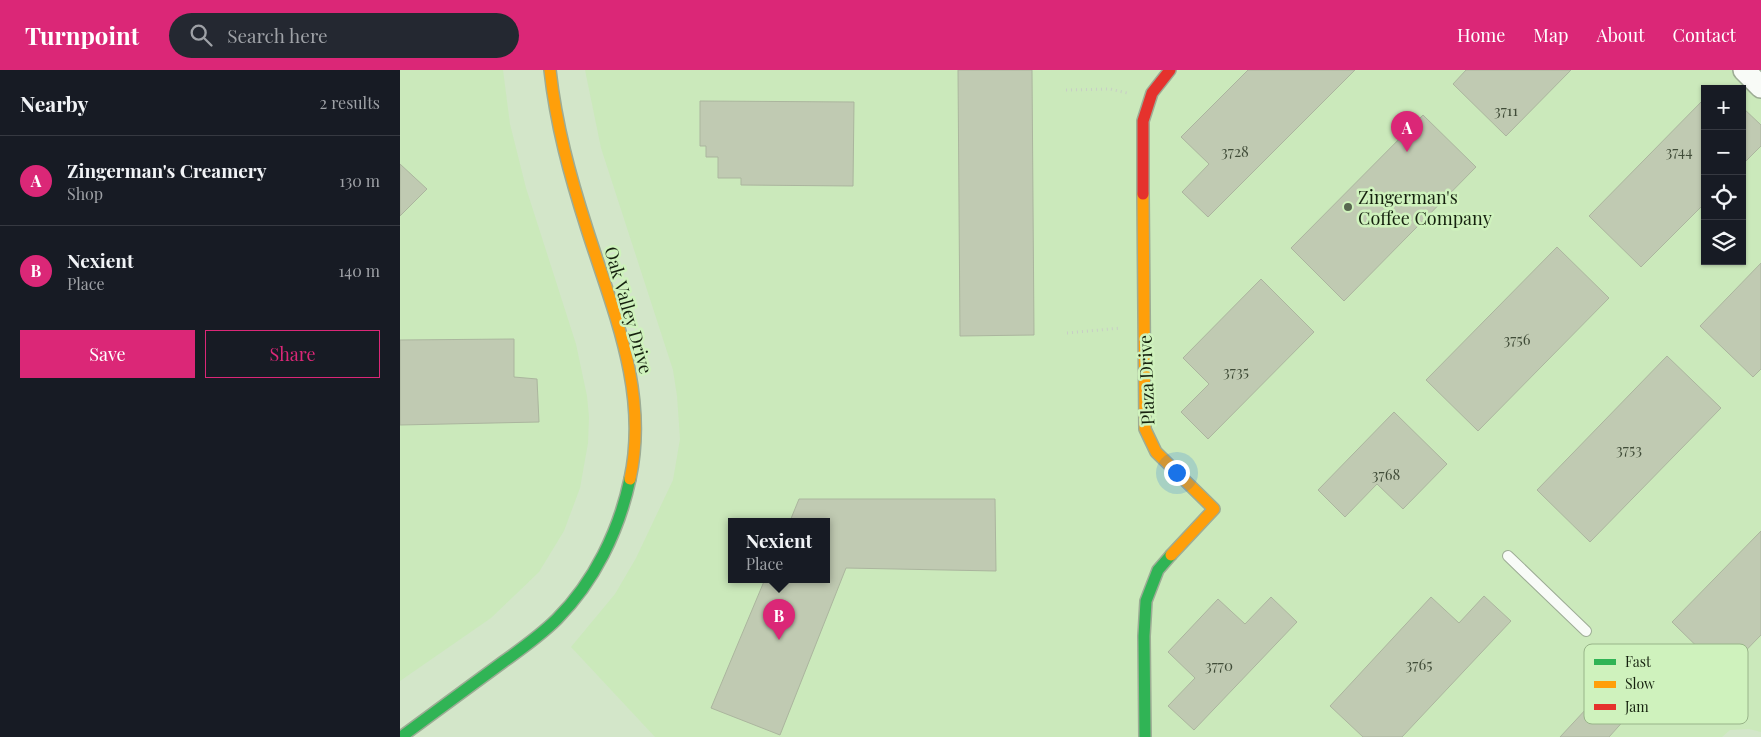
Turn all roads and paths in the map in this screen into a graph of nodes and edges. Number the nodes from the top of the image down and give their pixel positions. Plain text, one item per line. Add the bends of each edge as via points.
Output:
1 (550, 70) edge
2 (1170, 70) edge
3 (1744, 70) edge
4 (1761, 86) edge
5 (1066, 90) dead end
6 (1148, 98) junction
7 (1144, 327) junction
8 (1067, 333) dead end
9 (1508, 556) dead end
10 (1586, 631) dead end
11 (401, 737) edge
12 (1145, 737) edge

1 - 11 street, Oak Valley Drive via 561,138 631,375 636,407 631,476 620,516 604,554 590,579 563,612 531,642
2 - 6 street, Plaza Drive
3 - 4 street
5 - 6 path via 1110,89
6 - 7 street, Plaza Drive via 1143,121
7 - 8 path
7 - 12 street, Plaza Drive via 1145,429 1156,452 1214,509 1158,570 1146,601
9 - 10 lane

